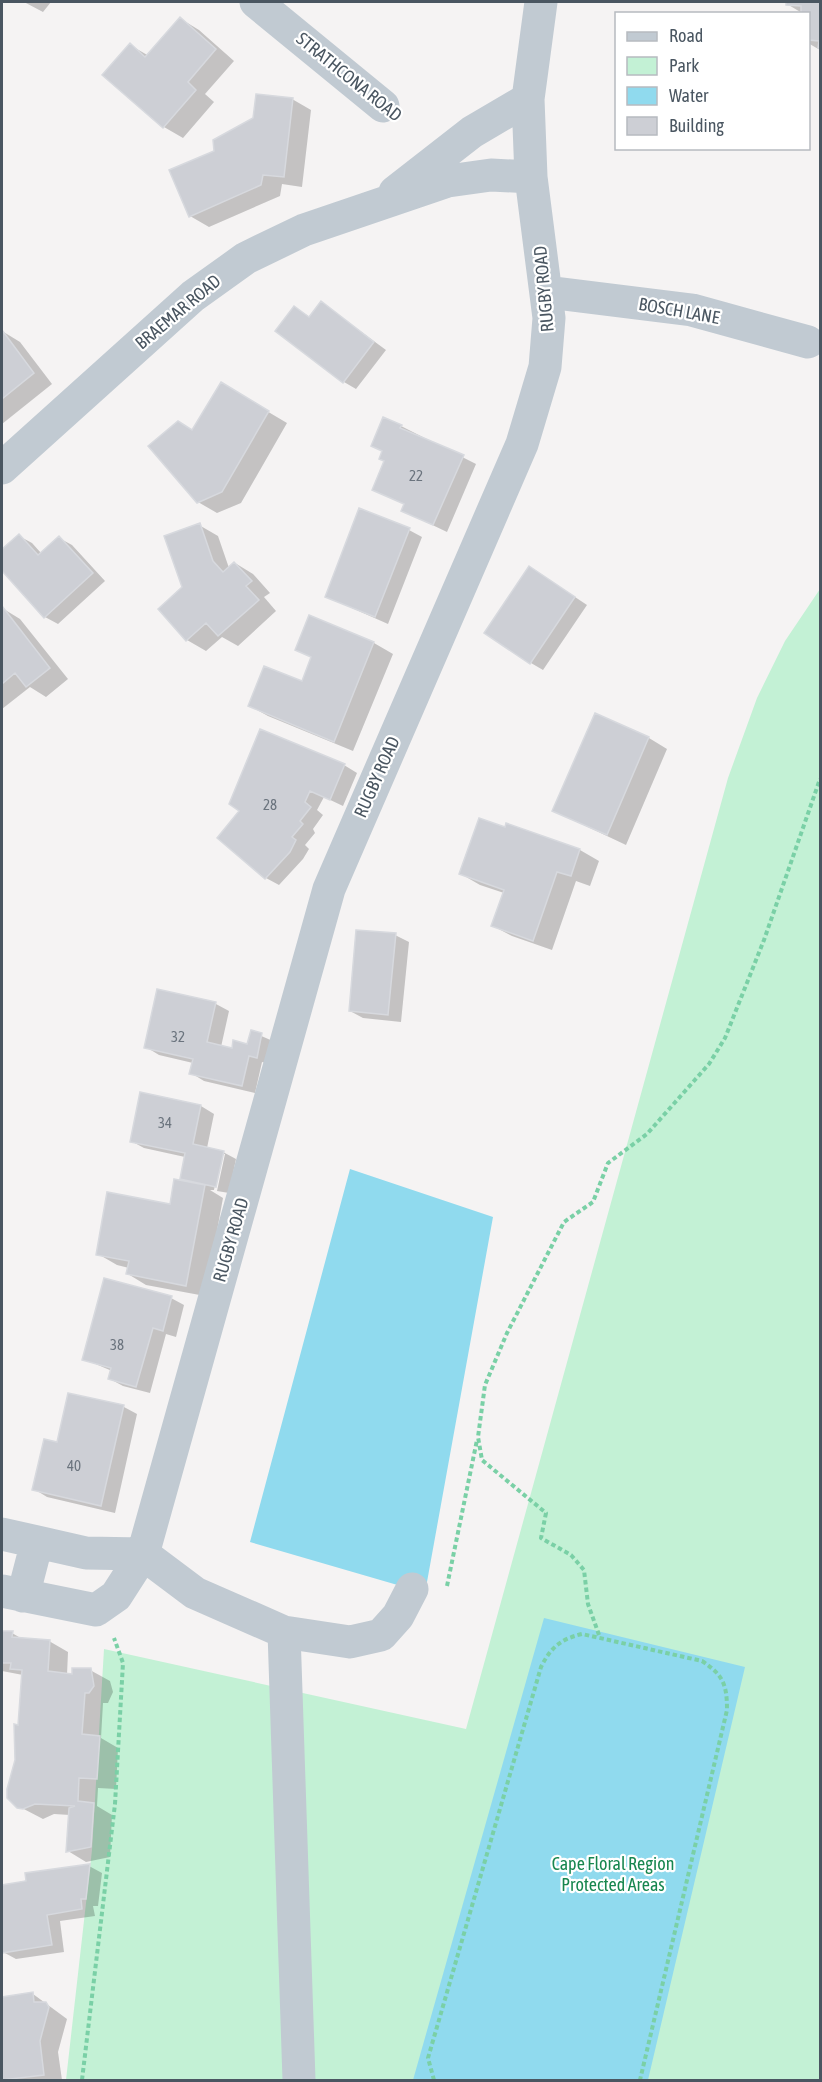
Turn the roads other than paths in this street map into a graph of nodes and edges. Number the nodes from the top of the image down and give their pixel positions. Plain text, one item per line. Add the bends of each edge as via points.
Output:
1 (256, 2) edge
2 (541, 2) edge
3 (528, 99) junction
4 (382, 106) dead end
5 (531, 177) junction
6 (382, 202) junction
7 (548, 292) junction
8 (808, 342) dead end
9 (2, 468) edge
10 (2, 1534) edge
11 (37, 1542) junction
12 (143, 1554) junction
13 (412, 1589) road end
14 (13, 1593) edge
15 (284, 1632) junction
16 (299, 2080) edge

1 - 4 street, STRATHCONA ROAD
2 - 3 street, RUGBY ROAD
3 - 5 street, RUGBY ROAD
3 - 6 street, BRAEMAR ROAD via 464,138
5 - 6 street, BRAEMAR ROAD via 491,175 448,181
5 - 7 street, RUGBY ROAD
6 - 9 street, BRAEMAR ROAD via 304,230 246,258 193,296
7 - 8 street, BOSCH LANE via 692,310
7 - 12 street, RUGBY ROAD via 545,367 522,444 329,889
10 - 11 street
11 - 12 street via 86,1553
11 - 14 street
12 - 14 street, RUGBY ROAD via 116,1596 96,1610
12 - 15 street via 195,1593
13 - 15 street via 398,1616 381,1635 350,1642
15 - 16 street

